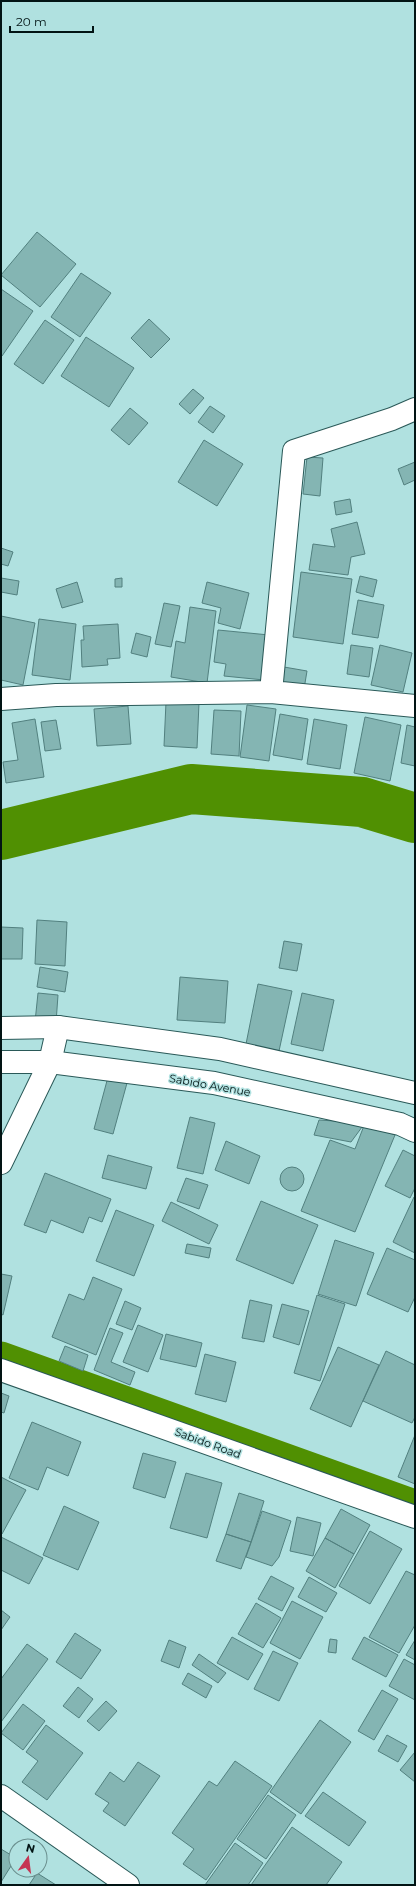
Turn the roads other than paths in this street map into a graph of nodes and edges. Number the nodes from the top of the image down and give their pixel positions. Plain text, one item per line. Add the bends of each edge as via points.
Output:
1 (415, 410) edge
2 (271, 692) junction
3 (1, 699) edge
4 (415, 706) edge
5 (58, 1027) junction
6 (1, 1028) edge
7 (220, 1049) junction
8 (1, 1062) edge
9 (50, 1062) junction
10 (214, 1083) junction
11 (413, 1092) edge
12 (407, 1128) edge
13 (1, 1163) edge
14 (1, 1370) edge
15 (415, 1517) edge
16 (1, 1796) edge
17 (128, 1885) edge

1 - 2 street via 294,451
2 - 3 street via 56,695
2 - 4 street
5 - 6 street
5 - 7 street
5 - 9 street
7 - 10 street
7 - 11 street
8 - 9 street, Sabido Avenue
9 - 10 street, Sabido Avenue
9 - 13 street
10 - 12 street, Sabido Avenue
11 - 12 street
14 - 15 street, Sabido Road
16 - 17 street

